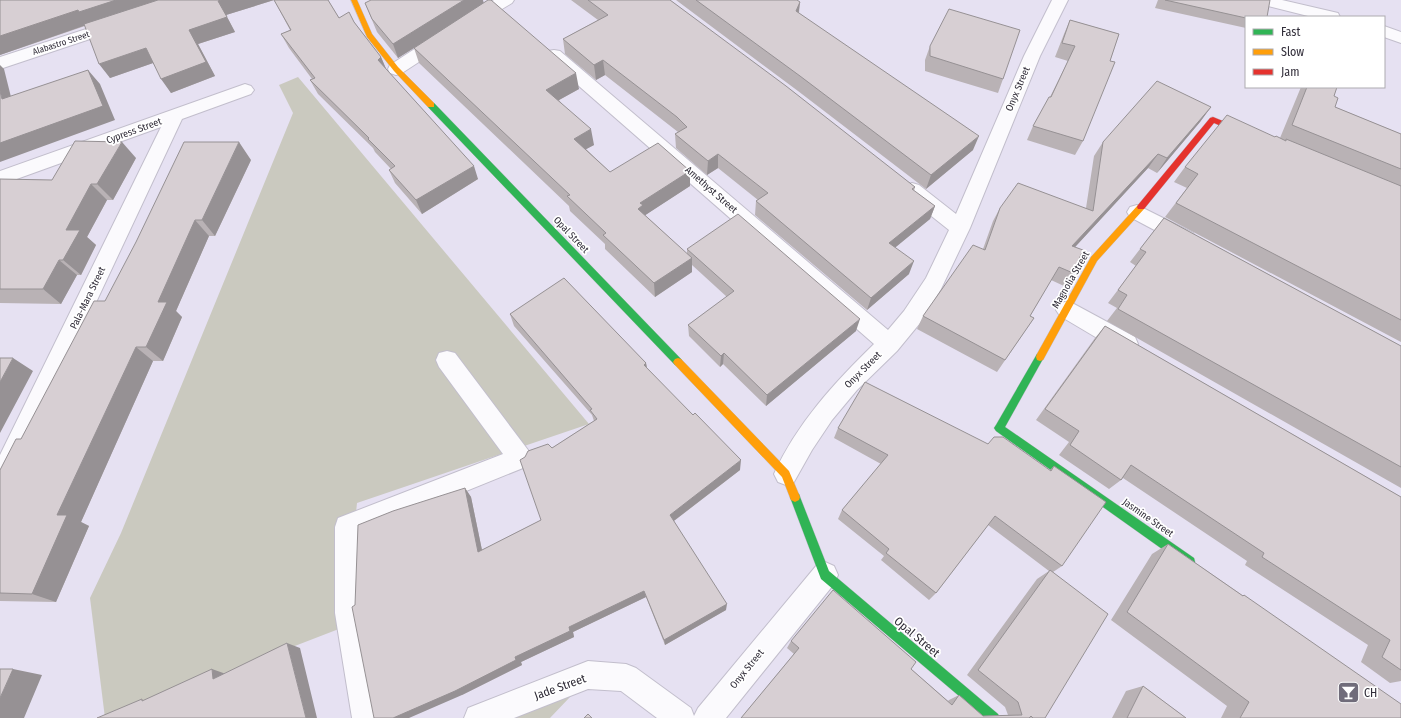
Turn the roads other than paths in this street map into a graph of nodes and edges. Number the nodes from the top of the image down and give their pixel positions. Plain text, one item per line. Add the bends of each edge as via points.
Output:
1 (354, 0) edge
2 (1060, 0) edge
3 (1262, 0) edge
4 (1332, 0) edge
5 (503, 7) edge
6 (1326, 16) edge
7 (129, 20) edge
8 (1385, 31) edge
9 (1401, 38) edge
10 (543, 46) edge
11 (0, 63) edge
12 (396, 69) junction
13 (245, 90) dead end
14 (176, 116) junction
15 (1254, 137) edge
16 (0, 178) edge
17 (898, 179) edge
18 (1137, 212) junction
19 (960, 228) junction
20 (1200, 246) edge
21 (1067, 310) junction
22 (889, 344) junction
23 (1142, 353) edge
24 (446, 360) dead end
25 (999, 428) joint
26 (786, 474) junction
27 (0, 480) edge
28 (1195, 565) edge
29 (825, 575) junction
30 (366, 718) edge
31 (478, 718) edge
32 (681, 718) edge
33 (708, 718) edge
34 (994, 718) edge

1 - 12 street, Opal Street via 369,35
2 - 19 street, Onyx Street via 1032,56
3 - 6 street
4 - 6 street
5 - 12 street
7 - 11 street, Alabastro Street
8 - 9 street
10 - 22 street, Amethyst Street
12 - 26 street, Opal Street
13 - 14 street, Cypress Street
14 - 16 street, Cypress Street
14 - 27 street, Pala-Mara Street
15 - 18 street, Magnolia Street via 1213,120
17 - 19 street
18 - 20 street
18 - 21 street, Magnolia Street via 1094,259
19 - 22 street, Onyx Street via 934,283 912,317
21 - 23 street
21 - 25 street, Magnolia Street
22 - 26 street, Onyx Street via 849,383 824,413
24 - 30 street via 520,458 347,527 348,613
25 - 28 street, Jasmine Street
26 - 29 street
29 - 33 street, Onyx Street
29 - 34 street, Opal Street
31 - 32 street, Jade Street via 588,675 626,678

